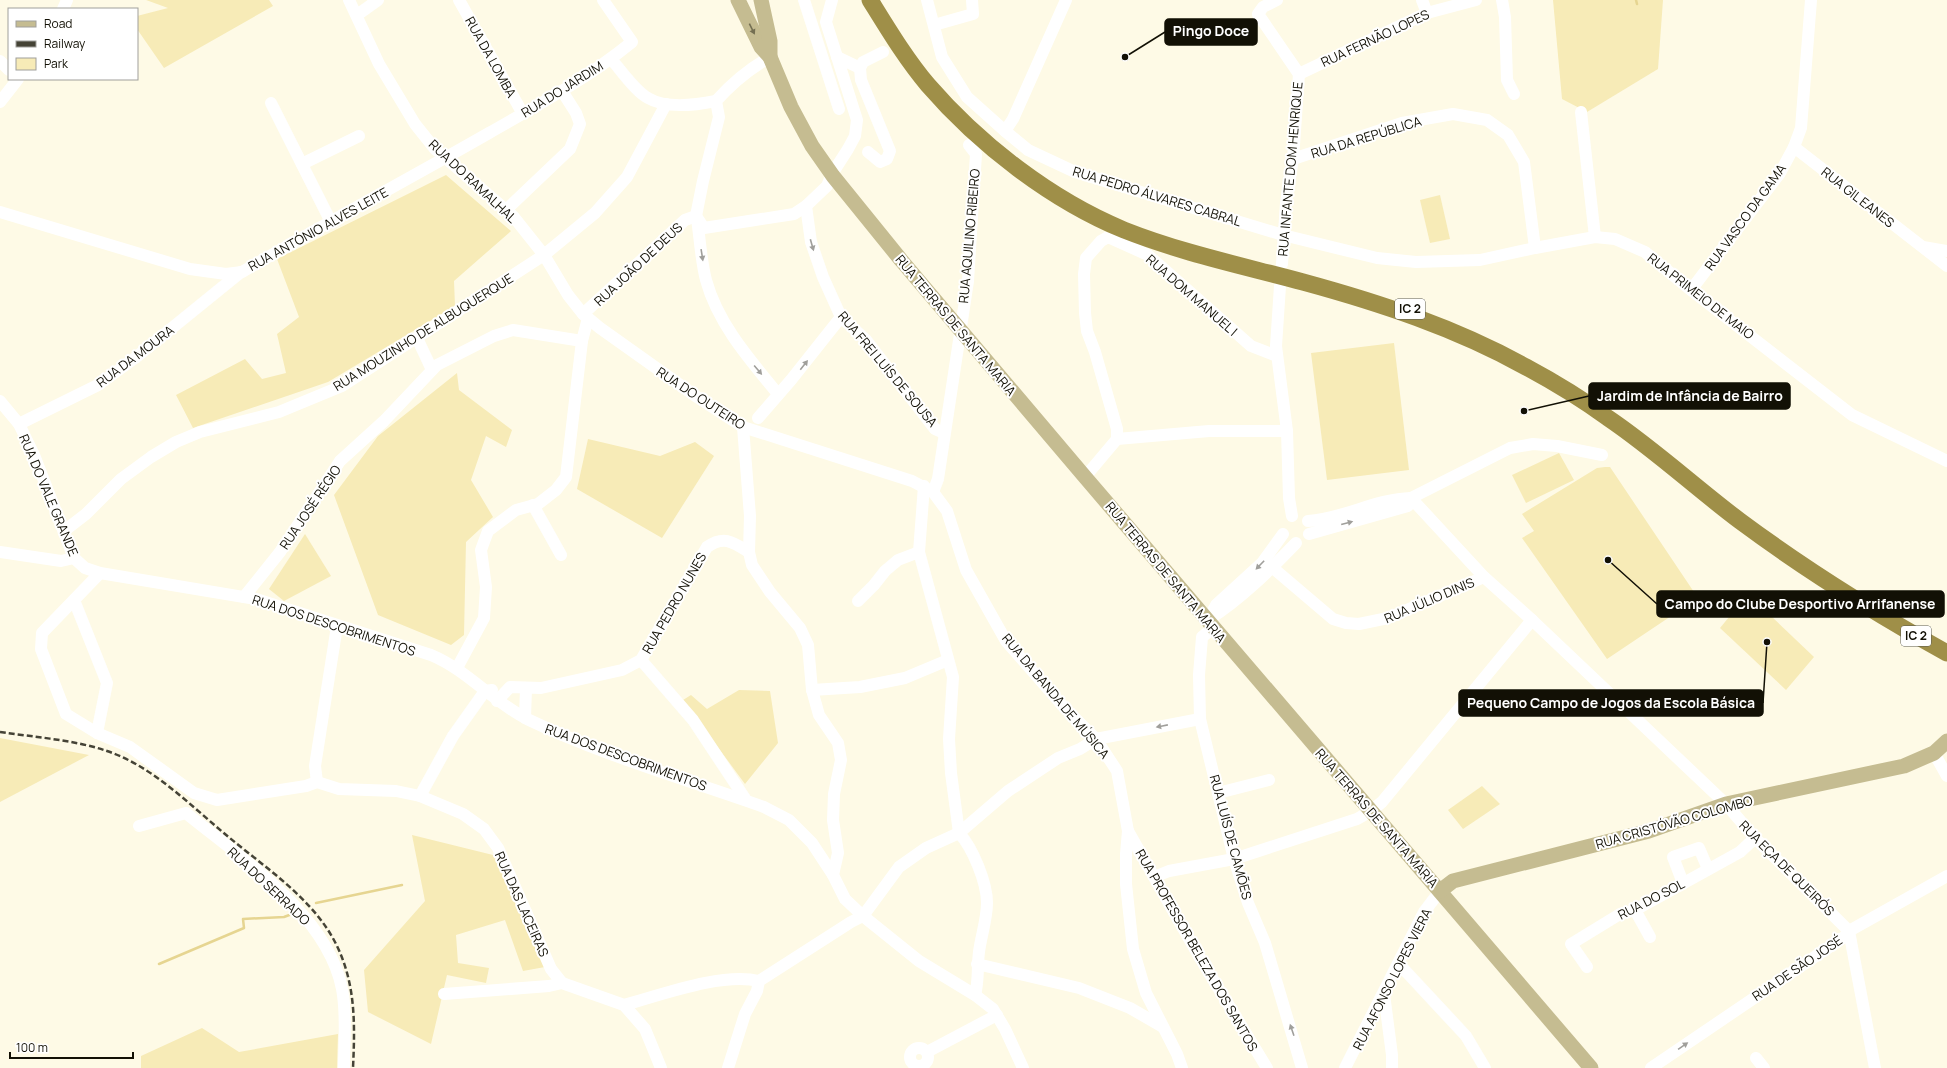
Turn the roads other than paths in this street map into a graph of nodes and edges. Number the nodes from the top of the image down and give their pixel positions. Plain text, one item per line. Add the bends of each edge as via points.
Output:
1 (349, 0) edge
2 (378, 0) edge
3 (459, 0) edge
4 (604, 0) edge
5 (738, 0) edge
6 (761, 0) edge
7 (804, 0) edge
8 (832, 0) edge
9 (870, 0) edge
10 (876, 0) edge
11 (927, 0) edge
12 (972, 0) edge
13 (1066, 0) edge
14 (1277, 0) edge
15 (1422, 0) edge
16 (1476, 0) edge
17 (1502, 0) edge
18 (1811, 0) edge
19 (1427, 13) junction
20 (357, 15) junction
21 (934, 25) junction
22 (883, 52) dead end
23 (770, 57) junction
24 (837, 57) junction
25 (611, 59) junction
26 (0, 61) edge
27 (860, 68) junction
28 (8, 69) edge
29 (1299, 74) junction
30 (844, 79) junction
31 (17, 80) edge
32 (830, 85) junction
33 (562, 91) junction
34 (1514, 94) dead end
35 (716, 100) junction
36 (0, 102) edge
37 (271, 103) dead end
38 (666, 104) junction
39 (839, 109) dead end
40 (1581, 112) dead end
41 (523, 114) junction
42 (1004, 131) junction
43 (359, 136) dead end
44 (969, 145) dead end
45 (1794, 147) junction
46 (868, 152) dead end
47 (445, 158) junction
48 (1293, 159) junction
49 (302, 164) junction
50 (832, 174) junction
51 (806, 206) junction
52 (506, 210) junction
53 (0, 212) edge
54 (696, 216) junction
55 (330, 220) junction
56 (1283, 235) junction
57 (1595, 237) junction
58 (1922, 247) junction
59 (1535, 248) junction
60 (1947, 251) edge
61 (544, 255) junction
62 (1282, 264) dead end
63 (1947, 266) edge
64 (242, 272) junction
65 (1280, 286) dead end
66 (1691, 290) junction
67 (568, 295) joint
68 (585, 316) junction
69 (842, 317) junction
70 (960, 329) junction
71 (418, 338) junction
72 (582, 341) junction
73 (970, 342) junction
74 (958, 353) junction
75 (1277, 356) junction
76 (432, 370) junction
77 (778, 394) junction
78 (0, 401) edge
79 (758, 418) dead end
80 (19, 424) junction
81 (743, 427) junction
82 (1287, 432) junction
83 (944, 433) junction
84 (1116, 439) junction
85 (1602, 455) dead end
86 (1947, 461) edge
87 (1085, 477) junction
88 (932, 493) junction
89 (1411, 498) junction
90 (533, 505) junction
91 (922, 514) junction
92 (1292, 516) junction
93 (1308, 521) junction
94 (64, 531) junction
95 (1283, 534) junction
96 (1310, 534) junction
97 (1296, 543) junction
98 (0, 550) edge
99 (749, 552) junction
100 (919, 552) junction
101 (561, 555) dead end
102 (74, 558) junction
103 (86, 568) joint
104 (1273, 568) junction
105 (100, 573) junction
106 (1484, 577) junction
107 (244, 597) junction
108 (74, 600) junction
109 (858, 601) dead end
110 (1532, 620) junction
111 (1211, 624) junction
112 (337, 626) junction
113 (1947, 646) edge
114 (1947, 653) edge
115 (641, 660) junction
116 (948, 660) junction
117 (457, 668) junction
118 (510, 687) junction
119 (526, 688) junction
120 (812, 690) junction
121 (485, 691) junction
122 (497, 701) junction
123 (525, 718) junction
124 (1200, 719) junction
125 (97, 733) junction
126 (1096, 739) junction
127 (1947, 741) edge
128 (1934, 753) junction
129 (1947, 776) edge
130 (1269, 780) dead end
131 (317, 782) junction
132 (1218, 794) junction
133 (420, 796) junction
134 (746, 800) junction
135 (1726, 804) junction
136 (1371, 811) junction
137 (139, 826) dead end
138 (1128, 831) junction
139 (959, 833) junction
140 (1755, 838) junction
141 (1234, 859) junction
142 (1708, 868) junction
143 (833, 875) junction
144 (1947, 876) edge
145 (1154, 877) junction
146 (1683, 883) junction
147 (1440, 891) junction
148 (1635, 910) junction
149 (863, 916) junction
150 (1849, 931) junction
151 (1650, 937) dead end
152 (978, 964) junction
153 (1399, 964) junction
154 (1587, 967) dead end
155 (759, 981) junction
156 (562, 983) junction
157 (444, 994) dead end
158 (1384, 994) junction
159 (975, 995) junction
160 (624, 1005) junction
161 (997, 1015) junction
162 (1163, 1027) junction
163 (927, 1052) dead end
164 (1756, 1058) dead end
165 (1183, 1067) edge
166 (344, 1068) edge
167 (661, 1068) edge
168 (728, 1068) edge
169 (1023, 1068) edge
170 (1267, 1068) edge
171 (1302, 1068) edge
172 (1345, 1068) edge
173 (1392, 1068) edge
174 (1485, 1068) edge
175 (1591, 1068) edge
176 (1651, 1068) edge
177 (1764, 1068) edge
178 (1875, 1068) edge

1 - 20 street, RUA DO RAMALHAL
2 - 20 street
3 - 41 street, RUA DA LOMBA
4 - 25 street, RUA DO JARDIM via 632,42
5 -> 23 main road via 761,47
6 - 23 main road via 770,41
7 - 32 street
8 - 24 street via 826,22
9 - 114 highway, IC 2 via 904,54 967,125 1008,161 1059,196 1122,229 1168,245 1416,316 1485,344 1574,394 1611,419 1741,521 1834,588
10 - 113 highway, IC 2 via 907,50 932,81 971,121 1062,191 1125,222 1170,240 1346,288 1486,339 1532,363 1613,414 1743,516 1835,582
11 - 21 street, RUA PEDRO ÁLVARES CABRAL
12 - 21 street via 973,14
13 - 42 street via 1013,119
14 - 29 street via 1263,7 1258,14
15 - 19 street
16 - 19 street, RUA FERNÃO LOPES
17 - 34 street via 1507,80
18 - 45 street, RUA VASCO DA GAMA via 1801,128
19 - 29 street, RUA FERNÃO LOPES
20 - 47 street, RUA DO RAMALHAL via 379,64 407,112
21 - 42 street, RUA PEDRO ÁLVARES CABRAL via 942,57 967,96
22 - 27 street via 863,62
23 - 35 street via 752,67
23 - 50 main road, RUA TERRAS DE SANTA MARIA via 791,107 812,146
24 - 27 street
24 - 30 street
25 - 33 street, RUA DO JARDIM
25 - 38 street via 647,98
26 - 28 street
27 - 46 street via 861,80 890,151 887,159 880,162
29 - 48 street, RUA INFANTE DOM HENRIQUE
30 - 32 street
30 - 50 street via 857,120 855,136
31 - 36 street
32 - 39 street
33 - 41 street, RUA DO JARDIM
33 - 52 street via 580,124 570,149
35 - 38 street via 702,104
35 - 54 street, RUA JOÃO DE DEUS via 719,117
37 - 49 street
38 - 61 street, RUA MOUZINHO DE ALBUQUERQUE via 626,177 595,213
40 - 57 street
41 - 47 street, RUA DO JARDIM
42 - 56 street, RUA PEDRO ÁLVARES CABRAL via 1028,150 1075,172
43 - 49 street
44 - 70 street, RUA AQUILINO RIBEIRO via 976,154 968,282
45 - 58 street, RUA GIL EANES
45 - 66 street, RUA VASCO DA GAMA via 1780,173
47 - 52 street, RUA DO RAMALHAL
47 - 55 street, RUA ANTÓNIO ALVES LEITE
48 - 56 street, RUA INFANTE DOM HENRIQUE
48 - 59 street, RUA DA REPÚBLICA via 1402,123 1453,114 1487,120 1508,135 1524,162
49 - 55 street
50 - 51 street via 827,186
50 - 70 main road, RUA TERRAS DE SANTA MARIA
51 - 54 street via 794,214 704,228
51 -> 69 street, RUA FREI LUÍS DE SOUSA via 811,242 823,277
52 - 61 street, RUA DO RAMALHAL
53 - 64 street, RUA ANTÓNIO ALVES LEITE via 190,269 226,274
54 - 68 street, RUA JOÃO DE DEUS via 685,220
54 -> 77 street via 706,280 721,318
55 - 64 street, RUA ANTÓNIO ALVES LEITE
56 - 59 street, RUA PRIMEIO DE MAIO via 1377,258 1416,262 1480,260
56 - 62 street, RUA INFANTE DOM HENRIQUE
57 - 59 street, RUA PRIMEIO DE MAIO
57 - 66 street, RUA PRIMEIO DE MAIO via 1615,239 1645,252
58 - 60 street, RUA GIL EANES
58 - 63 street, RUA GIL EANES
61 - 67 street, RUA DO RAMALHAL
61 - 71 street, RUA MOUZINHO DE ALBUQUERQUE
64 - 80 street, RUA DA MOURA via 98,385
65 - 75 street
66 - 86 street, RUA PRIMEIO DE MAIO via 1852,415
67 - 68 street, RUA DO OUTEIRO
68 - 72 street
68 - 81 street, RUA DO OUTEIRO via 619,343
77 -> 69 street
69 - 83 street, RUA FREI LUÍS DE SOUSA via 866,340 935,429
70 - 73 main road, RUA TERRAS DE SANTA MARIA
70 - 74 street, RUA AQUILINO RIBEIRO
71 - 76 street
71 - 94 street, RUA MOUZINHO DE ALBUQUERQUE via 342,386 279,412 200,432 176,442 151,456 121,479 86,514
72 - 76 street, RUA JOSÉ RÉGIO via 512,330 494,336
72 - 90 street via 566,476 556,490
73 - 74 street
73 - 87 main road, RUA TERRAS DE SANTA MARIA
74 - 83 street, RUA AQUILINO RIBEIRO
75 - 82 street
75 - 84 street, RUA DOM MANUEL I via 1250,346 1148,255 1108,237 1086,258 1085,313 1087,331 1117,429
76 - 107 street, RUA JOSÉ RÉGIO via 384,421 340,461 280,552
77 - 79 street
78 - 80 street, RUA DO VALE GRANDE
80 - 94 street, RUA DO VALE GRANDE
81 - 88 street, RUA DO OUTEIRO
81 - 99 street via 750,516
82 - 84 street via 1209,431
82 - 92 street
83 - 88 street, RUA AQUILINO RIBEIRO via 938,479
84 - 87 street
85 - 89 street via 1533,444 1510,448
87 - 111 main road, RUA TERRAS DE SANTA MARIA
88 - 91 street
88 - 91 street, RUA AQUILINO RIBEIRO
88 - 126 street, RUA DA BANDA DE MÚSICA via 947,511 966,570 1006,641
89 - 93 street via 1397,498 1325,520
96 -> 89 street via 1408,506
89 - 106 street, RUA EÇA DE QUEIRÓS
90 - 101 street
90 - 117 street via 516,510 488,531 481,550 486,587 484,618
91 - 100 street, RUA AQUILINO RIBEIRO
92 - 93 street via 1301,516
92 - 95 street via 1283,525
93 - 96 street
94 - 102 street, RUA DO VALE GRANDE
95 - 97 street via 1288,541
95 -> 111 street via 1262,563 1216,605
96 - 97 street via 1304,541
97 - 104 street
98 - 102 street via 62,561
99 - 115 street, RUA PEDRO NUNES via 730,541 716,540 707,547
99 - 120 street via 752,565 770,592 800,628 808,645
100 - 109 street via 898,560
100 - 116 street, RUA AQUILINO RIBEIRO
102 - 103 street, RUA DO VALE GRANDE
103 - 105 street, RUA DOS DESCOBRIMENTOS
104 - 106 street, RUA JÚLIO DINIS via 1333,619 1353,623 1388,618
104 - 111 street
105 - 107 street, RUA DOS DESCOBRIMENTOS
105 - 108 street
106 - 110 street, RUA EÇA DE QUEIRÓS
107 - 112 street, RUA DOS DESCOBRIMENTOS
108 - 125 street via 107,683
108 - 125 street via 42,633 41,649 66,714
110 - 135 street, RUA EÇA DE QUEIRÓS
110 - 136 street via 1382,802
111 - 124 street, RUA LUÍS DE CAMÕES via 1202,636 1199,675
111 - 136 main road, RUA TERRAS DE SANTA MARIA
112 - 117 street, RUA DOS DESCOBRIMENTOS via 431,655
112 - 131 street via 315,766
115 - 119 street, RUA PEDRO NUNES via 622,670 541,688
115 - 134 street via 693,720
116 - 120 street via 905,678 860,687
116 - 139 street, RUA AQUILINO RIBEIRO via 953,677 950,766
117 - 121 street, RUA DOS DESCOBRIMENTOS
118 - 119 street, RUA PEDRO NUNES
118 - 121 street, RUA PEDRO NUNES
118 - 122 street
119 - 123 street
120 - 143 street via 819,715 838,743 841,760 834,794 833,820 838,853
121 - 122 street, RUA DOS DESCOBRIMENTOS
121 - 133 street via 453,736
122 - 123 street, RUA DOS DESCOBRIMENTOS
123 - 134 street, RUA DOS DESCOBRIMENTOS via 570,739
124 -> 126 street
124 - 132 street, RUA LUÍS DE CAMÕES
125 - 131 street via 130,747 204,798 217,800
126 - 138 street, RUA DA BANDA DE MÚSICA via 1117,771
126 - 139 street via 1058,758 1008,791
127 - 128 main road, RUA CRISTÓVÃO COLOMBO
128 - 129 street
128 - 135 main road, RUA CRISTÓVÃO COLOMBO via 1919,761 1889,770
130 - 132 street
131 - 133 street, RUA DAS LACEIRAS via 339,789 396,791
132 - 141 street, RUA LUÍS DE CAMÕES
133 - 156 street, RUA DAS LACEIRAS via 463,814 484,829 498,848 551,969
134 - 143 street, RUA DOS DESCOBRIMENTOS via 789,820 812,843
135 - 140 street, RUA EÇA DE QUEIRÓS
135 - 147 main road, RUA CRISTÓVÃO COLOMBO via 1649,831 1453,881
136 - 141 street via 1357,819
136 - 147 main road, RUA TERRAS DE SANTA MARIA
137 - 166 street, RUA DO SERRADO via 186,812 263,877 309,922 330,953 342,989 345,1014
138 - 145 street, RUA PROFESSOR BELEZA DOS SANTOS
138 - 162 street via 1126,878 1133,949 1146,993
139 - 149 street via 926,848 900,867
139 - 152 street via 968,842 980,871 987,903
140 - 142 street, RUA DO SOL via 1740,852
140 - 150 street, RUA EÇA DE QUEIRÓS
141 - 145 street via 1169,871
171 -> 141 street, RUA LUÍS DE CAMÕES via 1265,943 1248,903
142 - 146 street, RUA DO SOL
142 - 146 street via 1699,848 1673,857
143 - 149 street, RUA DOS DESCOBRIMENTOS via 845,899
144 - 150 street, RUA DE SÃO JOSÉ
145 - 170 street, RUA PROFESSOR BELEZA DOS SANTOS via 1241,1028
146 - 148 street, RUA DO SOL
147 - 153 street, RUA AFONSO LOPES VIERA via 1424,912
147 - 175 main road, RUA TERRAS DE SANTA MARIA
148 - 151 street
148 - 154 street, RUA DO SOL via 1620,914 1571,944
149 - 155 street
149 - 159 street, RUA DOS DESCOBRIMENTOS via 919,961
176 -> 150 street, RUA DE SÃO JOSÉ via 1844,937
150 - 178 street
152 - 159 street via 978,985
152 - 162 street via 1079,988 1130,1008
153 - 158 street, RUA AFONSO LOPES VIERA
153 - 174 street via 1466,1036
155 - 160 street via 746,977 714,982
155 - 168 street via 757,991 745,1014
156 - 157 street
156 - 160 street
158 - 172 street, RUA AFONSO LOPES VIERA
158 - 173 street
159 - 161 street, RUA DOS DESCOBRIMENTOS
160 - 167 street via 645,1029
161 - 163 street
161 - 169 street, RUA DOS DESCOBRIMENTOS
162 - 165 street
164 - 177 street

